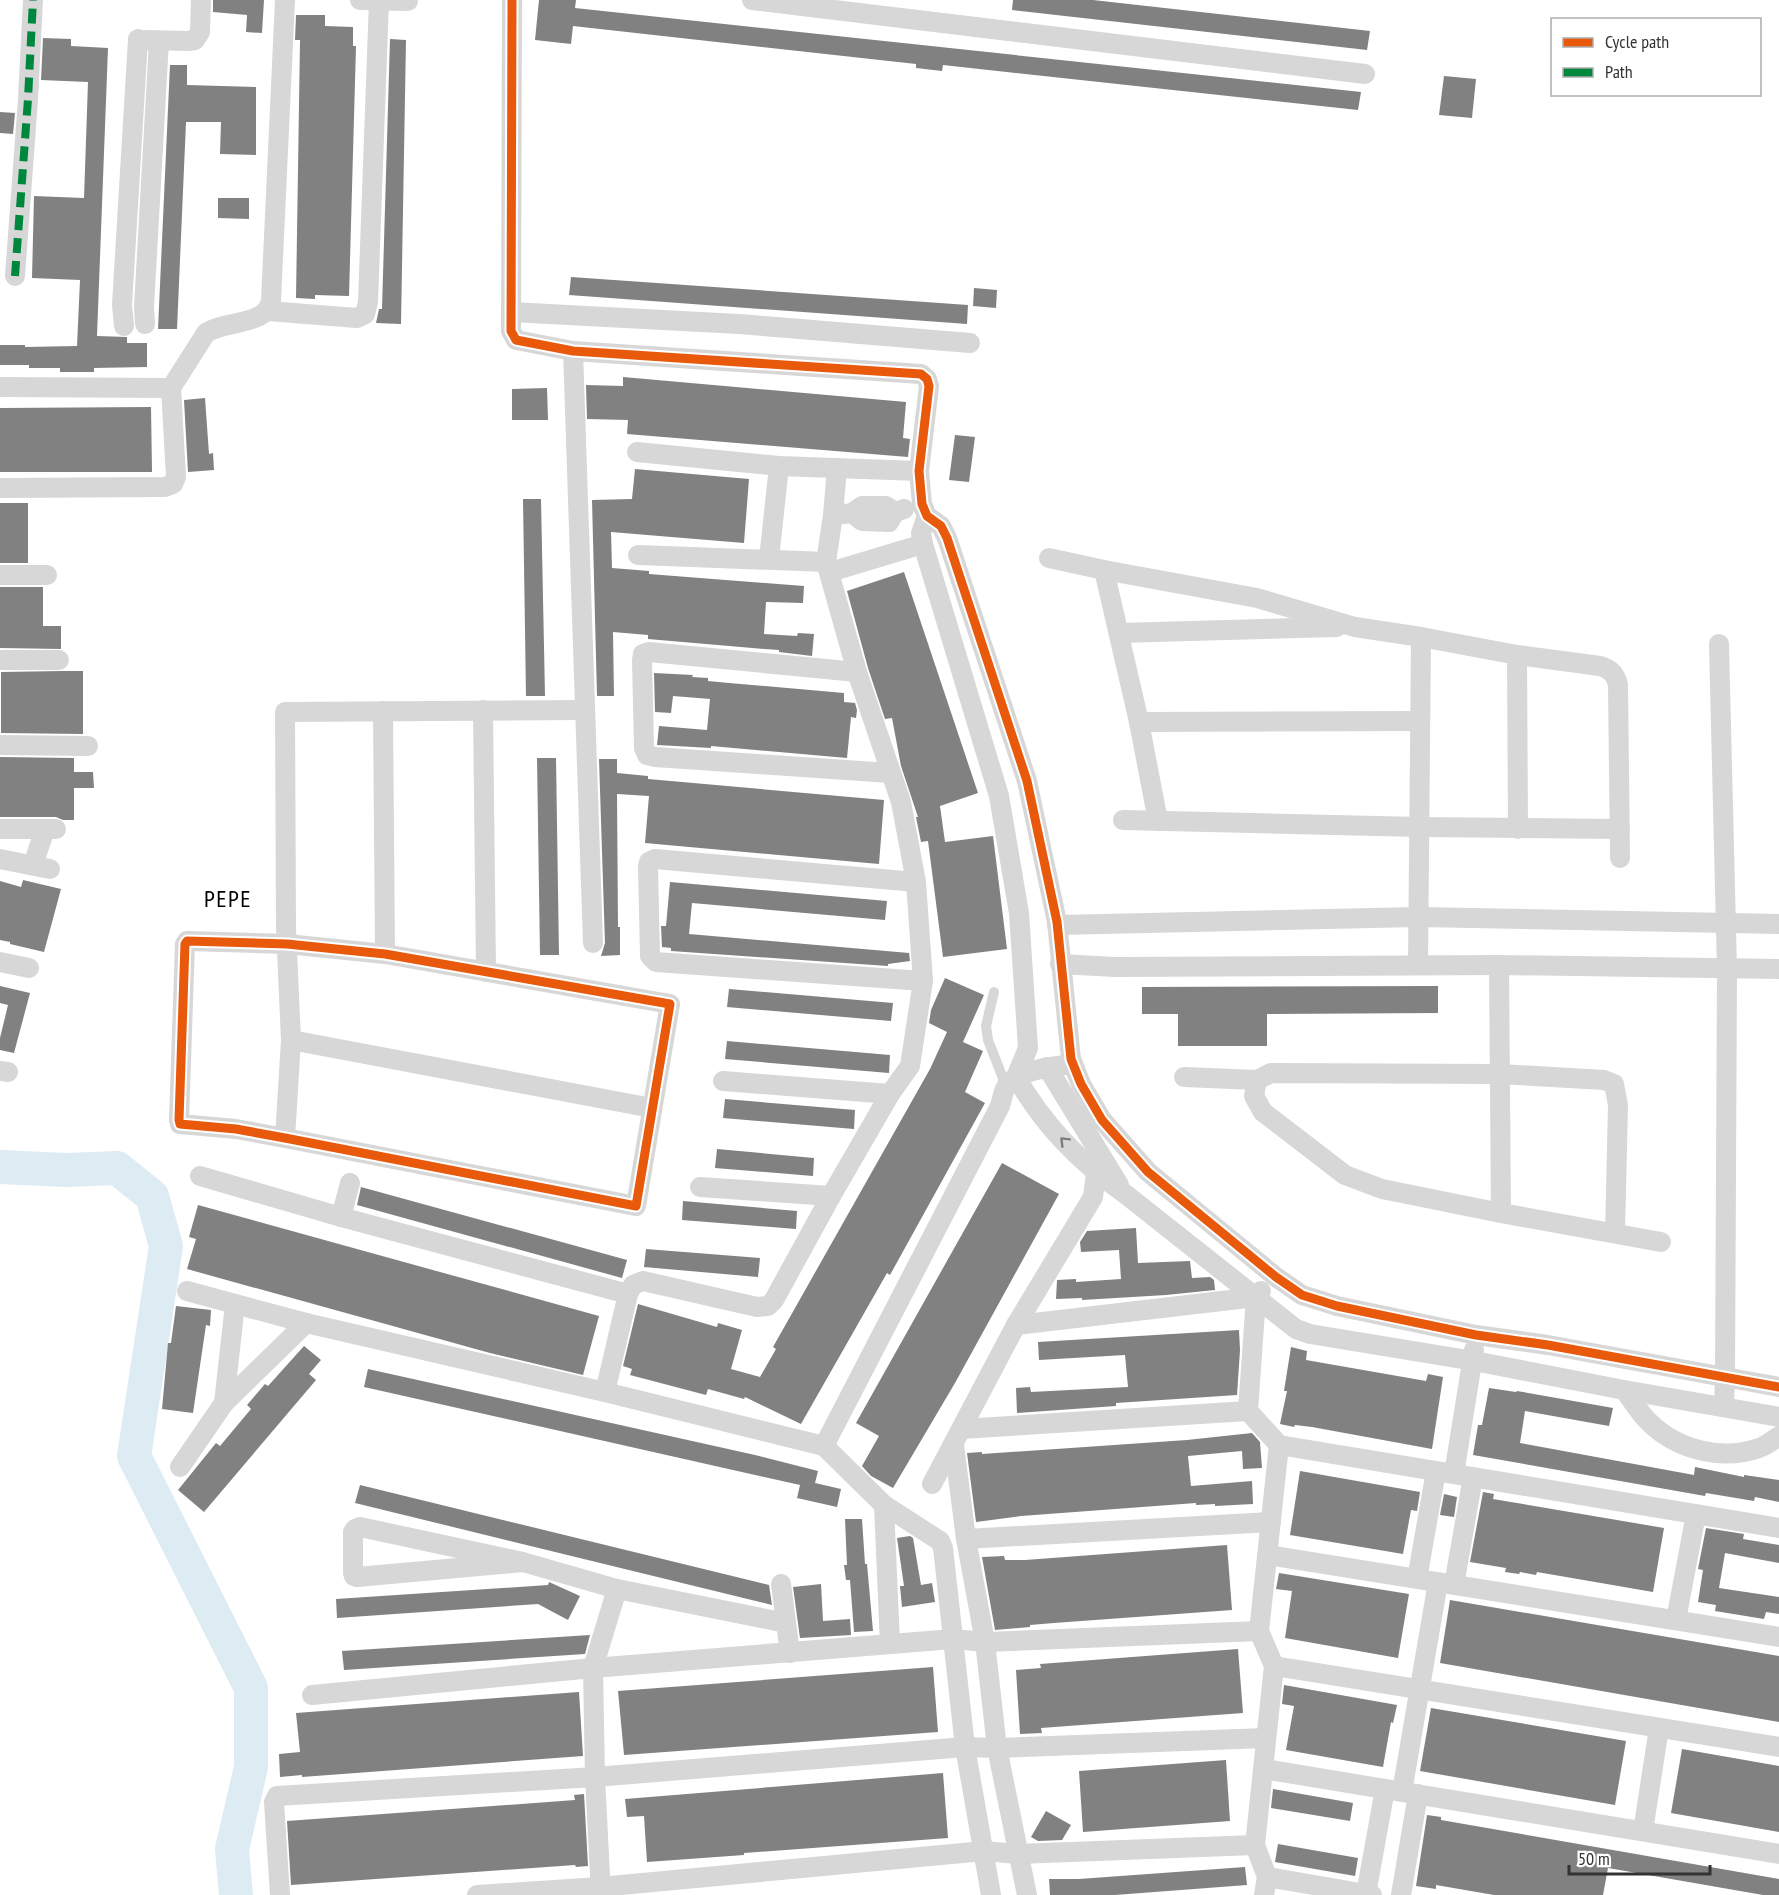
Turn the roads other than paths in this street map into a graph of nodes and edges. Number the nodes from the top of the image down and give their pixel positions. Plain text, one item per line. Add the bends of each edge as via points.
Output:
1 (33, 0) edge
2 (201, 0) edge
3 (285, 0) edge
4 (360, 0) edge
5 (379, 0) edge
6 (512, 0) edge
7 (752, 0) edge
8 (408, 1) edge
9 (159, 40) junction
10 (1365, 74) dead end
11 (15, 276) dead end
12 (122, 305) junction
13 (268, 311) junction
14 (511, 312) junction
15 (124, 326) dead end
16 (970, 343) dead end
17 (573, 351) junction
18 (0, 387) edge
19 (171, 387) junction
20 (637, 452) dead end
21 (778, 466) junction
22 (837, 468) junction
23 (919, 471) junction
24 (0, 488) edge
25 (925, 510) junction
26 (842, 514) junction
27 (923, 544) junction
28 (638, 555) dead end
29 (1049, 558) dead end
30 (769, 559) junction
31 (828, 567) junction
32 (1104, 570) junction
33 (0, 575) edge
34 (47, 575) dead end
35 (1355, 627) junction
36 (1119, 633) junction
37 (1421, 637) junction
38 (1719, 644) dead end
39 (1517, 655) junction
40 (0, 660) edge
41 (59, 660) dead end
42 (857, 672) junction
43 (483, 710) junction
44 (585, 710) junction
45 (383, 711) junction
46 (1420, 721) junction
47 (1139, 722) junction
48 (0, 744) edge
49 (88, 746) dead end
50 (890, 773) junction
51 (1123, 820) dead end
52 (1158, 821) junction
53 (1419, 827) junction
54 (0, 829) edge
55 (1518, 829) junction
56 (1620, 829) junction
57 (0, 858) edge
58 (1620, 858) dead end
59 (916, 882) junction
60 (1418, 917) junction
61 (1725, 922) junction
62 (1779, 924) edge
63 (1057, 925) junction
64 (592, 943) dead end
65 (287, 944) junction
66 (385, 954) junction
67 (0, 962) edge
68 (1060, 964) junction
69 (1418, 965) junction
70 (1499, 965) junction
71 (28, 968) dead end
72 (1727, 969) junction
73 (1779, 969) edge
74 (486, 972) junction
75 (923, 981) junction
76 (994, 992) dead end
77 (291, 1040) junction
78 (1073, 1064) junction
79 (1047, 1067) junction
80 (1500, 1074) junction
81 (1184, 1077) dead end
82 (1257, 1080) junction
83 (1011, 1081) junction
84 (723, 1082) dead end
85 (890, 1094) junction
86 (652, 1108) junction
87 (285, 1138) junction
88 (1095, 1173) junction
89 (200, 1176) dead end
90 (350, 1183) dead end
91 (700, 1187) dead end
92 (1124, 1193) junction
93 (831, 1196) junction
94 (1501, 1213) junction
95 (1082, 1215) junction
96 (341, 1217) junction
97 (1615, 1233) junction
98 (1661, 1242) dead end
99 (1276, 1277) junction
100 (187, 1291) dead end
101 (628, 1294) junction
102 (1256, 1297) junction
103 (235, 1304) junction
104 (306, 1323) junction
105 (1016, 1324) junction
106 (1476, 1335) junction
107 (1474, 1361) junction
108 (1725, 1377) junction
109 (1779, 1387) edge
110 (1624, 1390) junction
111 (605, 1392) junction
112 (224, 1403) junction
113 (1724, 1406) junction
114 (1248, 1411) junction
115 (1779, 1416) edge
116 (1779, 1436) edge
117 (957, 1437) junction
118 (1279, 1445) junction
119 (824, 1446) junction
120 (180, 1467) dead end
121 (1454, 1474) junction
122 (932, 1484) dead end
123 (884, 1505) junction
124 (1696, 1514) junction
125 (1271, 1522) junction
126 (1779, 1528) edge
127 (966, 1539) junction
128 (1268, 1555) junction
129 (523, 1562) junction
130 (1417, 1579) junction
131 (1446, 1583) junction
132 (781, 1584) dead end
133 (617, 1589) junction
134 (1676, 1620) junction
135 (786, 1623) junction
136 (1259, 1631) junction
137 (1779, 1637) edge
138 (953, 1639) junction
139 (985, 1642) junction
140 (890, 1644) junction
141 (790, 1653) junction
142 (1274, 1666) junction
143 (592, 1668) junction
144 (1419, 1689) junction
145 (312, 1695) dead end
146 (1659, 1728) junction
147 (1266, 1738) junction
148 (965, 1747) junction
149 (1779, 1747) edge
150 (997, 1748) junction
151 (1264, 1769) junction
152 (595, 1777) junction
153 (1402, 1792) junction
154 (1643, 1831) junction
155 (1255, 1845) junction
156 (984, 1851) junction
157 (1018, 1854) junction
158 (1779, 1854) edge
159 (1266, 1886) edge
160 (601, 1891) edge
161 (1369, 1894) edge
162 (280, 1895) edge
163 (477, 1895) edge
164 (991, 1895) edge
165 (1027, 1895) edge
166 (1401, 1895) edge

1 - 11 street
2 - 9 street via 200,32 195,40
3 - 13 street
4 - 5 street
5 - 8 street
5 - 13 street via 365,314 357,318
6 - 14 street
7 - 10 street
9 - 12 street via 131,38
9 - 12 street via 144,316
12 - 15 street
13 - 19 street via 206,333
14 - 16 street via 738,324
14 - 17 street via 511,331 516,340
17 - 23 street via 921,374 928,386
17 - 44 street
18 - 19 street
19 - 24 street via 176,477 173,484
20 - 21 street
21 - 22 street
21 - 30 street
22 - 23 street
22 - 26 street
23 - 25 street
25 - 26 street via 895,512 889,522 862,521
25 - 27 street
25 - 63 street via 947,538 1027,782
26 - 31 street
27 - 31 street
27 - 83 street via 1001,807 1019,913 1028,1048
28 - 30 street
29 - 32 street
30 - 31 street
31 - 42 street
32 - 35 street via 1257,598
32 - 36 street
33 - 34 street
35 - 36 street
35 - 37 street
36 - 47 street
37 - 39 street
37 - 46 street
38 - 61 street
39 - 55 street
39 - 56 street via 1600,666 1617,678
40 - 41 street
42 - 50 street
42 - 50 street via 649,652 644,654 644,748 647,755 655,757
43 - 44 street
43 - 45 street
43 - 74 street
44 - 64 street
45 - 65 street via 285,712
45 - 66 street
46 - 47 street
46 - 53 street
47 - 52 street
48 - 49 street
50 - 59 street via 901,802
51 - 52 street
52 - 53 street
53 - 55 street
53 - 60 street
54 - 57 street via 51,829 41,867
55 - 56 street
56 - 58 street
59 - 75 street
59 - 75 street via 655,860 648,867 650,956 656,962
60 - 61 street
60 - 63 street
60 - 69 street
61 - 62 street
61 - 72 street
63 - 68 street
65 - 66 street
65 - 77 street
65 - 87 street via 184,944 179,1120 180,1124
66 - 74 street
67 - 71 street
68 - 69 street
68 - 78 street
69 - 70 street
70 - 72 street
70 - 80 street
72 - 73 street
72 - 108 street
74 - 86 street via 670,1004
75 - 85 street via 909,1066
76 - 83 lane via 986,1026 988,1040
77 - 86 street
77 - 87 street
78 - 79 street
78 - 99 street via 1102,1120 1148,1172
79 - 83 street
79 - 92 street
80 - 82 street via 1271,1073
80 - 94 street
80 - 97 street via 1604,1080 1614,1084 1618,1105
81 - 82 street
82 - 94 street via 1254,1096 1263,1112 1345,1175 1382,1189
88 -> 83 street
83 - 119 street
84 - 85 street
85 - 93 street
86 - 87 street via 636,1206
88 - 92 street
88 - 95 street via 1093,1197
89 - 96 street
90 - 96 street
91 - 93 street
92 - 95 street
92 - 102 street
93 - 101 street via 768,1306 757,1307 643,1281 633,1285
94 - 97 street
95 - 105 street
96 - 101 street
97 - 98 street
99 - 102 street
99 - 106 street via 1302,1295 1337,1306
100 - 103 street
101 - 111 street
102 - 105 street
102 - 107 street via 1296,1329 1310,1334
102 - 114 street
103 - 104 street
103 - 112 street
104 - 111 street
104 - 112 street
105 - 117 street
106 - 107 street
106 - 108 street
107 - 110 street
107 - 121 street
108 - 109 street
108 - 113 street
110 - 113 street
110 - 116 street via 1649,1422 1667,1437 1695,1450 1729,1453 1760,1448
111 - 119 street
112 - 120 street
113 - 115 street
114 - 117 street
114 - 118 street
117 - 122 street
117 - 127 street
118 - 121 street
118 - 125 street
119 - 123 street
121 - 124 street
121 - 130 street
121 - 131 street
123 - 138 street via 939,1541 943,1548
123 - 140 street
124 - 126 street
124 - 134 street
125 - 127 street
125 - 128 street
127 - 139 street
128 - 130 street
128 - 136 street
129 - 129 street via 360,1527 353,1532 353,1573 357,1577
129 - 133 street
130 - 131 street
131 - 134 street
131 - 144 street
132 - 135 street
133 - 135 street
133 - 143 street
134 - 137 street
135 - 141 street
136 - 139 street
136 - 142 street
138 - 139 street
138 - 140 street
138 - 148 street
139 - 150 street
140 - 141 street
141 - 143 street
142 - 144 street
142 - 147 street
143 - 145 street
143 - 152 street
144 - 146 street
144 - 153 street
146 - 149 street
146 - 154 street
147 - 150 street
147 - 151 street
148 - 150 street
148 - 152 street
148 - 156 street
150 - 157 street
151 - 153 street
151 - 155 street
152 - 160 street
152 - 162 street via 277,1796 274,1802
153 - 154 street
153 - 161 street
153 - 166 street
154 - 158 street
155 - 157 street
155 - 159 street
156 - 157 street
156 - 160 street
156 - 164 street
157 - 165 street
159 - 161 street
160 - 163 street

